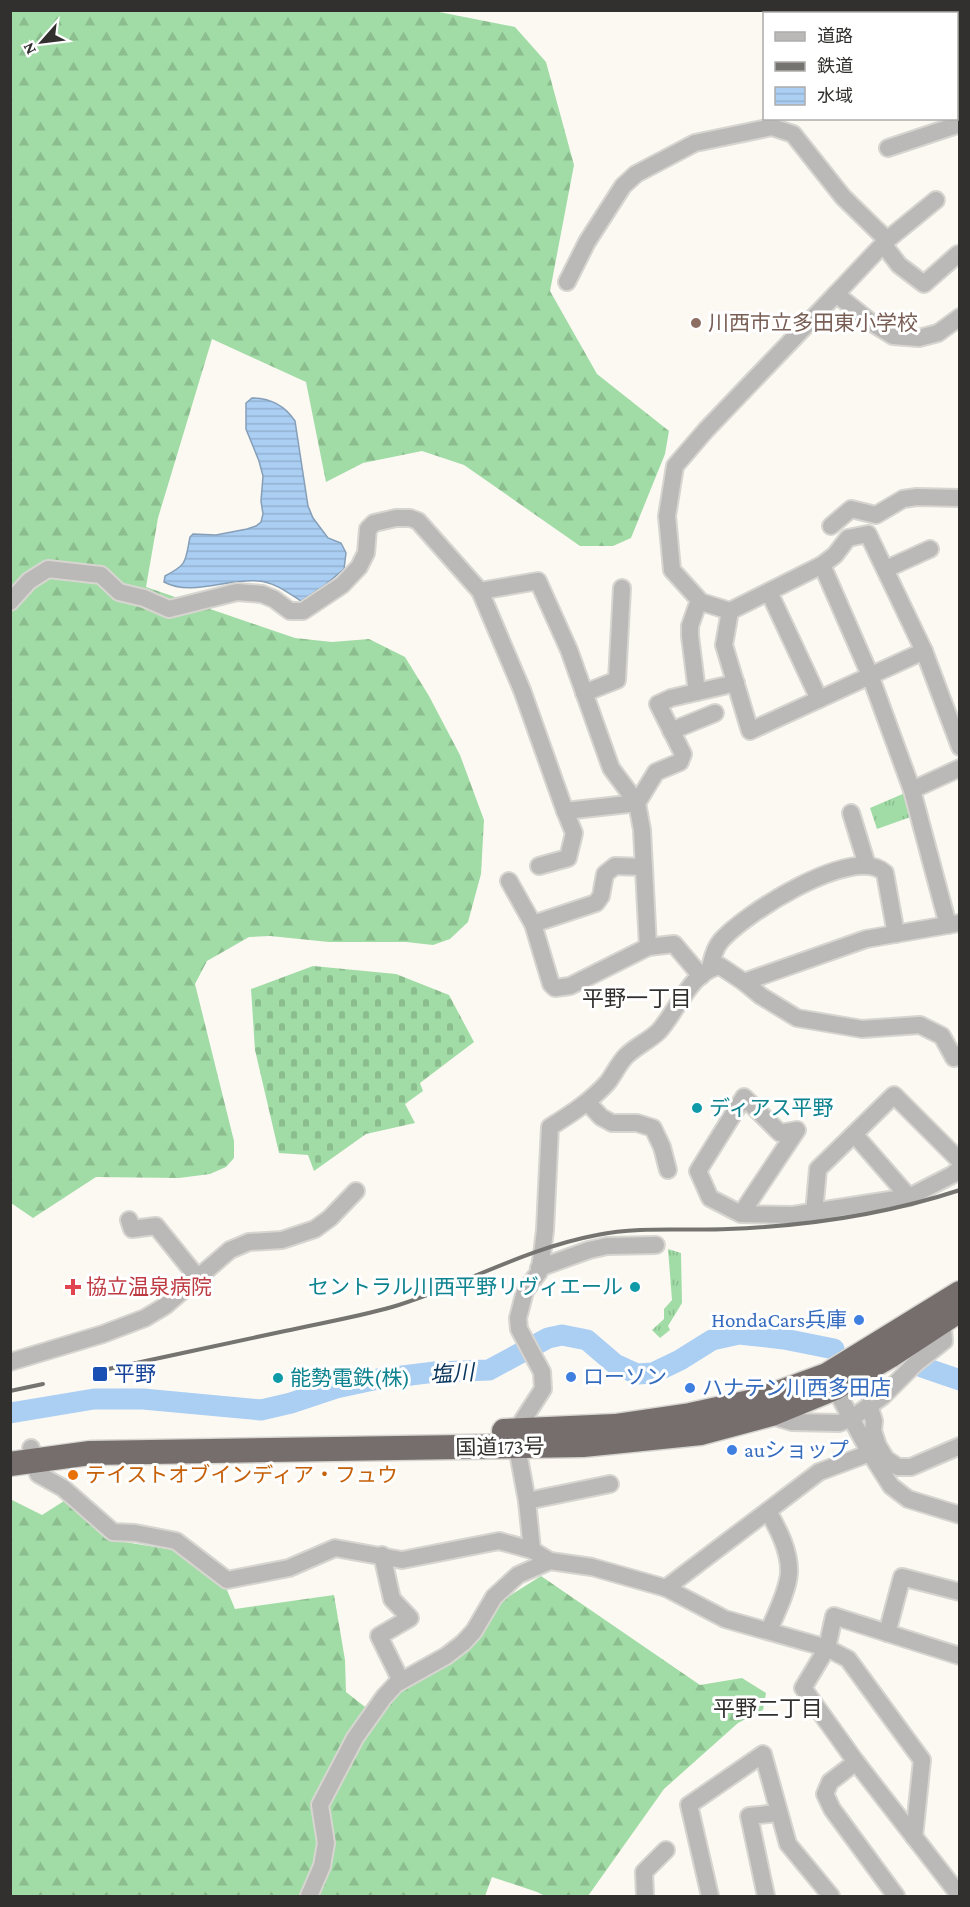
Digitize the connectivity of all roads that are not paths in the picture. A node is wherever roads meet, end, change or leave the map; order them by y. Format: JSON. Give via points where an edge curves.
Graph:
{"nodes":[{"id":1,"x":960,"y":124,"type":"edge"},
{"id":2,"x":888,"y":148,"type":"dead end"},
{"id":3,"x":936,"y":200,"type":"dead end"},
{"id":4,"x":885,"y":242,"type":"junction"},
{"id":5,"x":958,"y":254,"type":"edge"},
{"id":6,"x":567,"y":282,"type":"dead end"},
{"id":7,"x":836,"y":294,"type":"junction"},
{"id":8,"x":960,"y":318,"type":"edge"},
{"id":9,"x":960,"y":498,"type":"edge"},
{"id":10,"x":831,"y":526,"type":"dead end"},
{"id":11,"x":930,"y":549,"type":"dead end"},
{"id":12,"x":822,"y":565,"type":"junction"},
{"id":13,"x":886,"y":569,"type":"junction"},
{"id":14,"x":622,"y":588,"type":"dead end"},
{"id":15,"x":480,"y":591,"type":"junction"},
{"id":16,"x":769,"y":592,"type":"junction"},
{"id":17,"x":10,"y":602,"type":"edge"},
{"id":18,"x":697,"y":606,"type":"dead end"},
{"id":19,"x":730,"y":611,"type":"junction"},
{"id":20,"x":924,"y":651,"type":"junction"},
{"id":21,"x":870,"y":675,"type":"junction"},
{"id":22,"x":736,"y":683,"type":"junction"},
{"id":23,"x":697,"y":692,"type":"junction"},
{"id":24,"x":584,"y":693,"type":"junction"},
{"id":25,"x":819,"y":699,"type":"junction"},
{"id":26,"x":715,"y":714,"type":"dead end"},
{"id":27,"x":671,"y":731,"type":"junction"},
{"id":28,"x":960,"y":747,"type":"edge"},
{"id":29,"x":960,"y":768,"type":"edge"},
{"id":30,"x":912,"y":790,"type":"junction"},
{"id":31,"x":637,"y":803,"type":"junction"},
{"id":32,"x":565,"y":811,"type":"junction"},
{"id":33,"x":851,"y":813,"type":"dead end"},
{"id":34,"x":867,"y":865,"type":"junction"},
{"id":35,"x":539,"y":866,"type":"dead end"},
{"id":36,"x":643,"y":867,"type":"junction"},
{"id":37,"x":509,"y":881,"type":"dead end"},
{"id":38,"x":533,"y":924,"type":"junction"},
{"id":39,"x":954,"y":924,"type":"edge"},
{"id":40,"x":896,"y":934,"type":"junction"},
{"id":41,"x":648,"y":947,"type":"junction"},
{"id":42,"x":705,"y":972,"type":"junction"},
{"id":43,"x":744,"y":982,"type":"junction"},
{"id":44,"x":960,"y":1054,"type":"edge"},
{"id":45,"x":588,"y":1103,"type":"junction"},
{"id":46,"x":854,"y":1134,"type":"junction"},
{"id":47,"x":960,"y":1161,"type":"edge"},
{"id":48,"x":960,"y":1169,"type":"edge"},
{"id":49,"x":668,"y":1170,"type":"dead end"},
{"id":50,"x":356,"y":1191,"type":"dead end"},
{"id":51,"x":909,"y":1197,"type":"junction"},
{"id":52,"x":814,"y":1213,"type":"junction"},
{"id":53,"x":741,"y":1214,"type":"junction"},
{"id":54,"x":129,"y":1220,"type":"dead end"},
{"id":55,"x":656,"y":1245,"type":"dead end"},
{"id":56,"x":539,"y":1268,"type":"junction"},
{"id":57,"x":198,"y":1278,"type":"junction"},
{"id":58,"x":951,"y":1307,"type":"edge"},
{"id":59,"x":10,"y":1362,"type":"edge"},
{"id":60,"x":831,"y":1382,"type":"junction"},
{"id":61,"x":869,"y":1405,"type":"junction"},
{"id":62,"x":765,"y":1407,"type":"junction"},
{"id":63,"x":852,"y":1418,"type":"junction"},
{"id":64,"x":518,"y":1439,"type":"junction"},
{"id":65,"x":960,"y":1446,"type":"edge"},
{"id":66,"x":25,"y":1453,"type":"edge"},
{"id":67,"x":870,"y":1453,"type":"junction"},
{"id":68,"x":10,"y":1464,"type":"edge"},
{"id":69,"x":610,"y":1484,"type":"dead end"},
{"id":70,"x":527,"y":1501,"type":"junction"},
{"id":71,"x":768,"y":1511,"type":"junction"},
{"id":72,"x":960,"y":1515,"type":"edge"},
{"id":73,"x":532,"y":1550,"type":"junction"},
{"id":74,"x":382,"y":1555,"type":"junction"},
{"id":75,"x":550,"y":1561,"type":"junction"},
{"id":76,"x":666,"y":1588,"type":"junction"},
{"id":77,"x":960,"y":1592,"type":"edge"},
{"id":78,"x":769,"y":1630,"type":"junction"},
{"id":79,"x":887,"y":1633,"type":"junction"},
{"id":80,"x":827,"y":1648,"type":"junction"},
{"id":81,"x":960,"y":1656,"type":"edge"},
{"id":82,"x":401,"y":1681,"type":"junction"},
{"id":83,"x":856,"y":1762,"type":"junction"},
{"id":84,"x":778,"y":1813,"type":"junction"},
{"id":85,"x":914,"y":1837,"type":"junction"},
{"id":86,"x":666,"y":1850,"type":"dead end"},
{"id":87,"x":894,"y":1895,"type":"edge"},
{"id":88,"x":309,"y":1896,"type":"edge"},
{"id":89,"x":645,"y":1896,"type":"edge"},
{"id":90,"x":710,"y":1896,"type":"edge"},
{"id":91,"x":766,"y":1896,"type":"edge"},
{"id":92,"x":831,"y":1896,"type":"edge"},
{"id":93,"x":960,"y":1896,"type":"edge"}],
"edges":[{"from":1,"to":2,"type":"street"},
{"from":3,"to":4,"type":"street"},
{"from":4,"to":5,"type":"street","via":[[899,265],[924,284]]},
{"from":4,"to":6,"type":"street","via":[[793,134],[772,127],[695,143],[636,174],[623,186],[587,242]]},
{"from":4,"to":7,"type":"street"},
{"from":7,"to":8,"type":"street","via":[[893,336],[919,338],[938,333]]},
{"from":7,"to":19,"type":"street","via":[[675,466],[667,516],[672,570],[701,602]]},
{"from":9,"to":10,"type":"street","via":[[903,499],[876,515],[851,509]]},
{"from":11,"to":13,"type":"street"},
{"from":12,"to":13,"type":"street","via":[[848,538],[868,534]]},
{"from":12,"to":16,"type":"street"},
{"from":12,"to":21,"type":"street"},
{"from":13,"to":20,"type":"street"},
{"from":14,"to":24,"type":"street","via":[[617,680]]},
{"from":15,"to":17,"type":"street","via":[[418,521],[396,518],[374,522],[368,529],[366,553],[359,567],[342,585],[303,611],[290,611],[262,594],[237,592],[169,609],[118,592],[101,575],[48,569],[28,581]]},
{"from":15,"to":24,"type":"street","via":[[538,581],[570,650]]},
{"from":15,"to":32,"type":"street","via":[[522,690]]},
{"from":16,"to":19,"type":"street"},
{"from":16,"to":25,"type":"street"},
{"from":18,"to":23,"type":"street","via":[[690,636]]},
{"from":19,"to":22,"type":"street","via":[[724,645]]},
{"from":20,"to":21,"type":"street"},
{"from":20,"to":28,"type":"street"},
{"from":21,"to":25,"type":"street"},
{"from":21,"to":30,"type":"street"},
{"from":22,"to":23,"type":"street"},
{"from":22,"to":25,"type":"street","via":[[750,731]]},
{"from":23,"to":27,"type":"street","via":[[658,704]]},
{"from":24,"to":31,"type":"street","via":[[610,768]]},
{"from":26,"to":27,"type":"street"},
{"from":27,"to":31,"type":"street","via":[[682,754],[680,762],[656,772]]},
{"from":29,"to":30,"type":"street"},
{"from":30,"to":39,"type":"street"},
{"from":31,"to":32,"type":"street"},
{"from":31,"to":36,"type":"street"},
{"from":32,"to":35,"type":"street","via":[[574,833],[568,858]]},
{"from":33,"to":34,"type":"street"},
{"from":34,"to":40,"type":"street","via":[[885,873]]},
{"from":34,"to":42,"type":"street","via":[[809,880],[791,889],[728,933]]},
{"from":36,"to":38,"type":"street","via":[[615,866],[605,874],[596,903]]},
{"from":36,"to":41,"type":"street"},
{"from":37,"to":38,"type":"street"},
{"from":38,"to":41,"type":"street","via":[[555,988],[570,986]]},
{"from":39,"to":40,"type":"street"},
{"from":40,"to":43,"type":"street","via":[[866,939]]},
{"from":41,"to":42,"type":"street","via":[[674,944]]},
{"from":42,"to":43,"type":"street","via":[[720,966]]},
{"from":42,"to":45,"type":"street","via":[[660,1030],[627,1056]]},
{"from":43,"to":44,"type":"street","via":[[797,1018],[862,1029],[920,1025],[942,1036],[954,1058]]},
{"from":45,"to":49,"type":"street","via":[[612,1123],[637,1123],[653,1128]]},
{"from":45,"to":56,"type":"street","via":[[550,1127],[545,1230]]},
{"from":46,"to":47,"type":"street","via":[[894,1095]]},
{"from":46,"to":51,"type":"street"},
{"from":46,"to":52,"type":"street","via":[[818,1169]]},
{"from":48,"to":51,"type":"street"},
{"from":50,"to":57,"type":"street","via":[[315,1228],[282,1240],[249,1242],[230,1250]]},
{"from":51,"to":52,"type":"street"},
{"from":52,"to":53,"type":"street"},
{"from":53,"to":53,"type":"street","via":[[710,1198],[698,1171],[744,1097],[780,1133],[797,1130]]},
{"from":54,"to":57,"type":"street","via":[[132,1229],[156,1226]]},
{"from":55,"to":56,"type":"street","via":[[608,1246]]},
{"from":56,"to":64,"type":"street","via":[[525,1291],[518,1318],[519,1329],[542,1372],[543,1389],[525,1416]]},
{"from":57,"to":59,"type":"street","via":[[145,1318]]},
{"from":58,"to":60,"type":"highway","name":"国道173号","via":[[890,1356]]},
{"from":58,"to":61,"type":"street","via":[[944,1341]]},
{"from":60,"to":62,"type":"highway","name":"国道173号"},
{"from":60,"to":63,"type":"street"},
{"from":61,"to":63,"type":"street"},
{"from":61,"to":65,"type":"street","via":[[878,1446],[886,1459],[898,1467],[911,1467]]},
{"from":62,"to":63,"type":"street","via":[[775,1417],[792,1422],[839,1423]]},
{"from":62,"to":64,"type":"highway","name":"国道173号","via":[[701,1433],[583,1445]]},
{"from":63,"to":67,"type":"street"},
{"from":64,"to":66,"type":"highway","name":"国道173号"},
{"from":64,"to":70,"type":"street"},
{"from":66,"to":68,"type":"highway","name":"国道173号"},
{"from":66,"to":74,"type":"street","via":[[38,1474],[63,1488],[113,1532],[176,1541],[227,1580],[289,1568],[335,1548]]},
{"from":67,"to":71,"type":"street","via":[[819,1472]]},
{"from":67,"to":72,"type":"street","via":[[891,1486],[908,1499]]},
{"from":69,"to":70,"type":"street"},
{"from":70,"to":73,"type":"street"},
{"from":71,"to":76,"type":"street"},
{"from":71,"to":78,"type":"street","via":[[782,1537],[789,1573]]},
{"from":73,"to":74,"type":"street","via":[[499,1541],[402,1560]]},
{"from":73,"to":75,"type":"street"},
{"from":74,"to":82,"type":"street","via":[[392,1599],[410,1618],[379,1636]]},
{"from":75,"to":76,"type":"street","via":[[592,1567]]},
{"from":75,"to":82,"type":"street","via":[[518,1575],[494,1597],[463,1643]]},
{"from":76,"to":78,"type":"street","via":[[725,1619]]},
{"from":77,"to":79,"type":"street","via":[[902,1577]]},
{"from":78,"to":80,"type":"street"},
{"from":79,"to":80,"type":"street","via":[[834,1616]]},
{"from":79,"to":81,"type":"street"},
{"from":80,"to":83,"type":"street","via":[[803,1688]]},
{"from":80,"to":85,"type":"street","via":[[848,1659],[922,1760]]},
{"from":82,"to":88,"type":"street","via":[[384,1696],[355,1738],[320,1805],[326,1843],[322,1866]]},
{"from":83,"to":85,"type":"street"},
{"from":83,"to":87,"type":"street","via":[[830,1782],[825,1794]]},
{"from":84,"to":90,"type":"street","via":[[763,1754],[689,1805]]},
{"from":84,"to":91,"type":"street","via":[[749,1816]]},
{"from":84,"to":92,"type":"street","via":[[788,1844]]},
{"from":85,"to":93,"type":"street"},
{"from":86,"to":89,"type":"street","via":[[644,1872]]}]}
